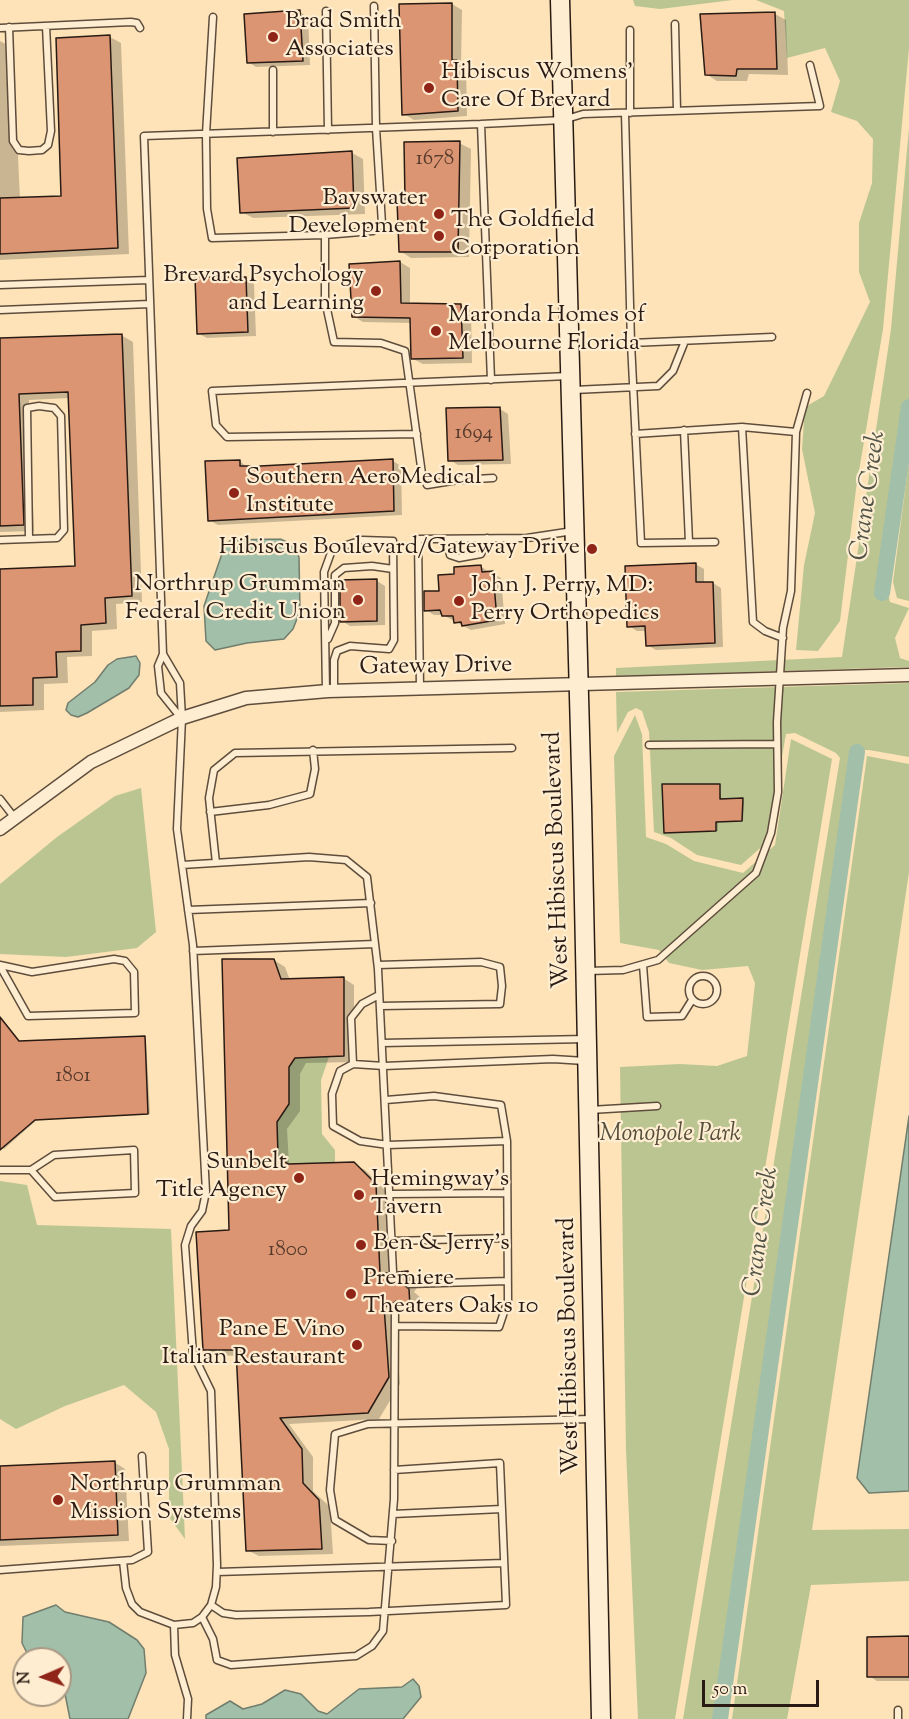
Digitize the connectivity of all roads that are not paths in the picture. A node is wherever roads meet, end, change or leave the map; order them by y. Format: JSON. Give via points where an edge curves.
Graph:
{"nodes":[{"id":1,"x":560,"y":0,"type":"edge"},
{"id":2,"x":374,"y":6,"type":"dead end"},
{"id":3,"x":326,"y":11,"type":"dead end"},
{"id":4,"x":213,"y":17,"type":"dead end"},
{"id":5,"x":675,"y":24,"type":"dead end"},
{"id":6,"x":46,"y":26,"type":"junction"},
{"id":7,"x":9,"y":27,"type":"junction"},
{"id":8,"x":0,"y":28,"type":"edge"},
{"id":9,"x":140,"y":28,"type":"dead end"},
{"id":10,"x":630,"y":30,"type":"dead end"},
{"id":11,"x":810,"y":65,"type":"dead end"},
{"id":12,"x":273,"y":70,"type":"dead end"},
{"id":13,"x":677,"y":111,"type":"junction"},
{"id":14,"x":628,"y":113,"type":"junction"},
{"id":15,"x":563,"y":120,"type":"junction"},
{"id":16,"x":482,"y":124,"type":"junction"},
{"id":17,"x":376,"y":128,"type":"junction"},
{"id":18,"x":328,"y":130,"type":"junction"},
{"id":19,"x":273,"y":132,"type":"junction"},
{"id":20,"x":206,"y":134,"type":"junction"},
{"id":21,"x":325,"y":235,"type":"junction"},
{"id":22,"x":149,"y":280,"type":"junction"},
{"id":23,"x":0,"y":285,"type":"edge"},
{"id":24,"x":150,"y":304,"type":"junction"},
{"id":25,"x":0,"y":310,"type":"edge"},
{"id":26,"x":772,"y":337,"type":"dead end"},
{"id":27,"x":686,"y":341,"type":"junction"},
{"id":28,"x":631,"y":343,"type":"junction"},
{"id":29,"x":491,"y":380,"type":"junction"},
{"id":30,"x":570,"y":383,"type":"junction"},
{"id":31,"x":409,"y":384,"type":"junction"},
{"id":32,"x":633,"y":389,"type":"junction"},
{"id":33,"x":807,"y":393,"type":"dead end"},
{"id":34,"x":742,"y":427,"type":"junction"},
{"id":35,"x":684,"y":430,"type":"junction"},
{"id":36,"x":796,"y":432,"type":"junction"},
{"id":37,"x":417,"y":434,"type":"junction"},
{"id":38,"x":635,"y":434,"type":"junction"},
{"id":39,"x":493,"y":478,"type":"dead end"},
{"id":40,"x":574,"y":531,"type":"junction"},
{"id":41,"x":487,"y":538,"type":"junction"},
{"id":42,"x":29,"y":539,"type":"junction"},
{"id":43,"x":447,"y":539,"type":"junction"},
{"id":44,"x":0,"y":540,"type":"edge"},
{"id":45,"x":689,"y":542,"type":"junction"},
{"id":46,"x":716,"y":542,"type":"dead end"},
{"id":47,"x":393,"y":569,"type":"junction"},
{"id":48,"x":783,"y":638,"type":"junction"},
{"id":49,"x":327,"y":640,"type":"junction"},
{"id":50,"x":163,"y":654,"type":"junction"},
{"id":51,"x":909,"y":675,"type":"edge"},
{"id":52,"x":781,"y":679,"type":"junction"},
{"id":53,"x":578,"y":685,"type":"junction"},
{"id":54,"x":420,"y":689,"type":"junction"},
{"id":55,"x":330,"y":691,"type":"junction"},
{"id":56,"x":182,"y":718,"type":"junction"},
{"id":57,"x":777,"y":744,"type":"junction"},
{"id":58,"x":650,"y":745,"type":"dead end"},
{"id":59,"x":512,"y":748,"type":"dead end"},
{"id":60,"x":313,"y":750,"type":"junction"},
{"id":61,"x":0,"y":799,"type":"edge"},
{"id":62,"x":210,"y":812,"type":"junction"},
{"id":63,"x":14,"y":817,"type":"junction"},
{"id":64,"x":0,"y":829,"type":"edge"},
{"id":65,"x":216,"y":863,"type":"junction"},
{"id":66,"x":183,"y":865,"type":"junction"},
{"id":67,"x":371,"y":903,"type":"junction"},
{"id":68,"x":188,"y":910,"type":"junction"},
{"id":69,"x":375,"y":944,"type":"junction"},
{"id":70,"x":193,"y":951,"type":"junction"},
{"id":71,"x":643,"y":964,"type":"junction"},
{"id":72,"x":0,"y":965,"type":"edge"},
{"id":73,"x":378,"y":965,"type":"junction"},
{"id":74,"x":586,"y":971,"type":"junction"},
{"id":75,"x":379,"y":995,"type":"junction"},
{"id":76,"x":692,"y":1000,"type":"junction"},
{"id":77,"x":380,"y":1006,"type":"junction"},
{"id":78,"x":588,"y":1039,"type":"junction"},
{"id":79,"x":382,"y":1043,"type":"junction"},
{"id":80,"x":588,"y":1061,"type":"junction"},
{"id":81,"x":353,"y":1064,"type":"junction"},
{"id":82,"x":384,"y":1066,"type":"junction"},
{"id":83,"x":386,"y":1100,"type":"junction"},
{"id":84,"x":657,"y":1106,"type":"dead end"},
{"id":85,"x":589,"y":1110,"type":"junction"},
{"id":86,"x":507,"y":1141,"type":"junction"},
{"id":87,"x":388,"y":1145,"type":"junction"},
{"id":88,"x":0,"y":1170,"type":"edge"},
{"id":89,"x":31,"y":1170,"type":"junction"},
{"id":90,"x":507,"y":1192,"type":"junction"},
{"id":91,"x":390,"y":1194,"type":"junction"},
{"id":92,"x":507,"y":1238,"type":"junction"},
{"id":93,"x":392,"y":1240,"type":"junction"},
{"id":94,"x":393,"y":1272,"type":"dead end"},
{"id":95,"x":507,"y":1281,"type":"junction"},
{"id":96,"x":409,"y":1284,"type":"dead end"},
{"id":97,"x":394,"y":1306,"type":"dead end"},
{"id":98,"x":395,"y":1326,"type":"junction"},
{"id":99,"x":596,"y":1419,"type":"junction"},
{"id":100,"x":395,"y":1425,"type":"junction"},
{"id":101,"x":142,"y":1456,"type":"dead end"},
{"id":102,"x":394,"y":1470,"type":"junction"},
{"id":103,"x":502,"y":1509,"type":"junction"},
{"id":104,"x":393,"y":1514,"type":"junction"},
{"id":105,"x":392,"y":1541,"type":"junction"},
{"id":106,"x":123,"y":1561,"type":"junction"},
{"id":107,"x":504,"y":1563,"type":"junction"},
{"id":108,"x":390,"y":1566,"type":"junction"},
{"id":109,"x":0,"y":1570,"type":"edge"},
{"id":110,"x":217,"y":1572,"type":"junction"},
{"id":111,"x":212,"y":1605,"type":"junction"},
{"id":112,"x":385,"y":1612,"type":"junction"},
{"id":113,"x":202,"y":1617,"type":"junction"},
{"id":114,"x":174,"y":1624,"type":"junction"},
{"id":115,"x":898,"y":1710,"type":"dead end"},
{"id":116,"x":187,"y":1719,"type":"edge"},
{"id":117,"x":601,"y":1719,"type":"edge"},
{"id":118,"x":898,"y":1719,"type":"edge"}],
"edges":[{"from":1,"to":15,"type":"street","name":"West Hibiscus Boulevard"},
{"from":2,"to":17,"type":"lane"},
{"from":3,"to":18,"type":"lane"},
{"from":4,"to":20,"type":"lane"},
{"from":5,"to":13,"type":"lane"},
{"from":6,"to":7,"type":"lane"},
{"from":6,"to":7,"type":"lane","via":[[51,131],[48,145],[29,151],[19,150],[13,141]]},
{"from":6,"to":9,"type":"lane","via":[[131,22]]},
{"from":7,"to":8,"type":"lane"},
{"from":10,"to":14,"type":"lane"},
{"from":11,"to":13,"type":"lane","via":[[820,106]]},
{"from":12,"to":19,"type":"lane"},
{"from":13,"to":14,"type":"lane"},
{"from":14,"to":15,"type":"lane","via":[[583,114]]},
{"from":14,"to":28,"type":"lane"},
{"from":15,"to":16,"type":"lane"},
{"from":15,"to":30,"type":"street","name":"West Hibiscus Boulevard"},
{"from":16,"to":17,"type":"lane"},
{"from":16,"to":29,"type":"lane"},
{"from":17,"to":18,"type":"lane"},
{"from":17,"to":21,"type":"lane","via":[[382,224],[373,231]]},
{"from":18,"to":19,"type":"lane"},
{"from":19,"to":20,"type":"lane"},
{"from":20,"to":21,"type":"lane","via":[[207,209],[212,238]]},
{"from":20,"to":22,"type":"lane","via":[[144,136]]},
{"from":21,"to":31,"type":"lane","via":[[325,300],[334,342],[381,343],[405,351]]},
{"from":22,"to":23,"type":"lane"},
{"from":22,"to":24,"type":"lane"},
{"from":24,"to":25,"type":"lane"},
{"from":24,"to":50,"type":"lane"},
{"from":26,"to":27,"type":"lane"},
{"from":27,"to":28,"type":"lane"},
{"from":27,"to":32,"type":"lane","via":[[673,371],[658,386]]},
{"from":28,"to":32,"type":"lane"},
{"from":29,"to":30,"type":"lane"},
{"from":29,"to":31,"type":"lane"},
{"from":30,"to":32,"type":"lane"},
{"from":30,"to":40,"type":"street","name":"West Hibiscus Boulevard"},
{"from":31,"to":37,"type":"lane"},
{"from":31,"to":37,"type":"lane","via":[[212,391],[216,425],[227,437]]},
{"from":32,"to":38,"type":"lane"},
{"from":33,"to":36,"type":"lane"},
{"from":34,"to":35,"type":"lane"},
{"from":34,"to":36,"type":"lane"},
{"from":34,"to":48,"type":"lane","via":[[753,622]]},
{"from":35,"to":38,"type":"lane"},
{"from":35,"to":45,"type":"lane"},
{"from":36,"to":48,"type":"lane","via":[[791,591]]},
{"from":37,"to":39,"type":"lane","via":[[427,485]]},
{"from":38,"to":45,"type":"lane","via":[[641,543]]},
{"from":40,"to":41,"type":"lane","via":[[527,538]]},
{"from":40,"to":53,"type":"street","name":"West Hibiscus Boulevard"},
{"from":41,"to":43,"type":"lane"},
{"from":41,"to":43,"type":"lane","via":[[481,554],[459,558],[450,555]]},
{"from":42,"to":42,"type":"lane","via":[[57,538],[64,530],[61,416],[54,408],[39,406],[27,408]]},
{"from":42,"to":44,"type":"lane"},
{"from":43,"to":54,"type":"lane","via":[[418,539]]},
{"from":45,"to":46,"type":"lane"},
{"from":47,"to":49,"type":"lane","via":[[344,568],[335,575],[334,623]]},
{"from":47,"to":49,"type":"lane","via":[[393,541],[362,540],[333,550],[324,572]]},
{"from":47,"to":55,"type":"lane","via":[[393,639],[389,649],[350,646],[337,651]]},
{"from":48,"to":52,"type":"lane"},
{"from":49,"to":55,"type":"lane"},
{"from":50,"to":56,"type":"lane","via":[[180,683]]},
{"from":50,"to":56,"type":"lane","via":[[159,666],[161,693]]},
{"from":51,"to":52,"type":"street","name":"Gateway Drive"},
{"from":52,"to":53,"type":"street","name":"Gateway Drive"},
{"from":52,"to":57,"type":"lane"},
{"from":53,"to":54,"type":"street","name":"Gateway Drive"},
{"from":53,"to":74,"type":"street","name":"West Hibiscus Boulevard"},
{"from":54,"to":55,"type":"street","name":"Gateway Drive"},
{"from":55,"to":56,"type":"street","name":"Gateway Drive","via":[[246,698]]},
{"from":56,"to":63,"type":"street","name":"Gateway Drive","via":[[91,762]]},
{"from":56,"to":66,"type":"lane","via":[[177,829]]},
{"from":57,"to":58,"type":"lane"},
{"from":57,"to":71,"type":"lane","via":[[778,792],[771,833],[756,873],[658,960]]},
{"from":59,"to":60,"type":"lane"},
{"from":60,"to":62,"type":"lane","via":[[315,769],[310,794],[269,806]]},
{"from":60,"to":62,"type":"lane","via":[[235,753],[214,770]]},
{"from":61,"to":63,"type":"lane"},
{"from":62,"to":65,"type":"lane"},
{"from":63,"to":64,"type":"street","name":"Gateway Drive"},
{"from":65,"to":66,"type":"lane"},
{"from":65,"to":67,"type":"lane","via":[[309,857],[346,860],[367,877]]},
{"from":66,"to":68,"type":"lane"},
{"from":67,"to":68,"type":"lane"},
{"from":67,"to":69,"type":"lane"},
{"from":68,"to":70,"type":"lane"},
{"from":69,"to":70,"type":"lane"},
{"from":69,"to":73,"type":"lane"},
{"from":70,"to":110,"type":"lane","via":[[206,1192],[202,1211],[191,1226],[185,1245],[193,1354],[211,1391]]},
{"from":71,"to":74,"type":"lane","via":[[623,970]]},
{"from":71,"to":76,"type":"lane","via":[[646,1017],[682,1016]]},
{"from":72,"to":72,"type":"lane","via":[[28,1016],[135,1013],[134,972],[125,961],[114,959],[32,972]]},
{"from":73,"to":75,"type":"lane"},
{"from":73,"to":77,"type":"lane","via":[[480,962],[500,968],[502,986],[500,1004]]},
{"from":74,"to":78,"type":"street","name":"West Hibiscus Boulevard"},
{"from":75,"to":77,"type":"lane"},
{"from":75,"to":81,"type":"lane","via":[[362,1004],[351,1018]]},
{"from":76,"to":76,"type":"lane","via":[[705,1005],[713,1000],[717,987],[711,979],[703,976],[691,982],[688,992]]},
{"from":77,"to":79,"type":"lane"},
{"from":78,"to":79,"type":"lane"},
{"from":78,"to":80,"type":"street","name":"West Hibiscus Boulevard"},
{"from":79,"to":82,"type":"lane"},
{"from":80,"to":82,"type":"lane"},
{"from":80,"to":85,"type":"street","name":"West Hibiscus Boulevard"},
{"from":81,"to":82,"type":"lane"},
{"from":81,"to":87,"type":"lane","via":[[340,1071],[332,1094],[333,1126],[360,1141]]},
{"from":82,"to":83,"type":"lane"},
{"from":83,"to":86,"type":"lane","via":[[434,1096],[501,1105]]},
{"from":83,"to":87,"type":"lane"},
{"from":84,"to":85,"type":"lane"},
{"from":85,"to":99,"type":"street","name":"West Hibiscus Boulevard"},
{"from":86,"to":87,"type":"lane"},
{"from":86,"to":90,"type":"lane"},
{"from":87,"to":91,"type":"lane"},
{"from":88,"to":89,"type":"lane"},
{"from":89,"to":89,"type":"lane","via":[[54,1197],[135,1193],[134,1150],[54,1155]]},
{"from":90,"to":91,"type":"lane"},
{"from":90,"to":92,"type":"lane"},
{"from":91,"to":93,"type":"lane"},
{"from":92,"to":93,"type":"lane"},
{"from":92,"to":95,"type":"lane"},
{"from":93,"to":94,"type":"lane"},
{"from":95,"to":96,"type":"lane"},
{"from":95,"to":98,"type":"lane","via":[[508,1300],[500,1327]]},
{"from":97,"to":98,"type":"lane"},
{"from":98,"to":100,"type":"lane"},
{"from":99,"to":100,"type":"lane"},
{"from":99,"to":117,"type":"street","name":"West Hibiscus Boulevard"},
{"from":100,"to":102,"type":"lane"},
{"from":100,"to":105,"type":"lane","via":[[368,1424],[335,1434],[330,1490],[335,1520],[369,1540]]},
{"from":101,"to":106,"type":"lane","via":[[148,1552]]},
{"from":102,"to":103,"type":"lane","via":[[500,1463]]},
{"from":102,"to":104,"type":"lane"},
{"from":103,"to":104,"type":"lane"},
{"from":103,"to":107,"type":"lane"},
{"from":104,"to":105,"type":"lane"},
{"from":105,"to":108,"type":"lane"},
{"from":106,"to":109,"type":"lane"},
{"from":106,"to":114,"type":"lane","via":[[132,1604],[151,1617]]},
{"from":107,"to":108,"type":"lane"},
{"from":107,"to":112,"type":"lane","via":[[506,1605]]},
{"from":108,"to":110,"type":"lane"},
{"from":108,"to":112,"type":"lane"},
{"from":110,"to":111,"type":"lane"},
{"from":111,"to":112,"type":"lane","via":[[223,1613],[236,1615]]},
{"from":111,"to":113,"type":"lane"},
{"from":112,"to":113,"type":"lane","via":[[383,1630],[372,1646],[356,1656],[231,1665],[218,1660]]},
{"from":113,"to":114,"type":"lane","via":[[193,1623]]},
{"from":114,"to":116,"type":"lane","via":[[175,1655],[188,1699]]},
{"from":115,"to":118,"type":"lane"}]}
